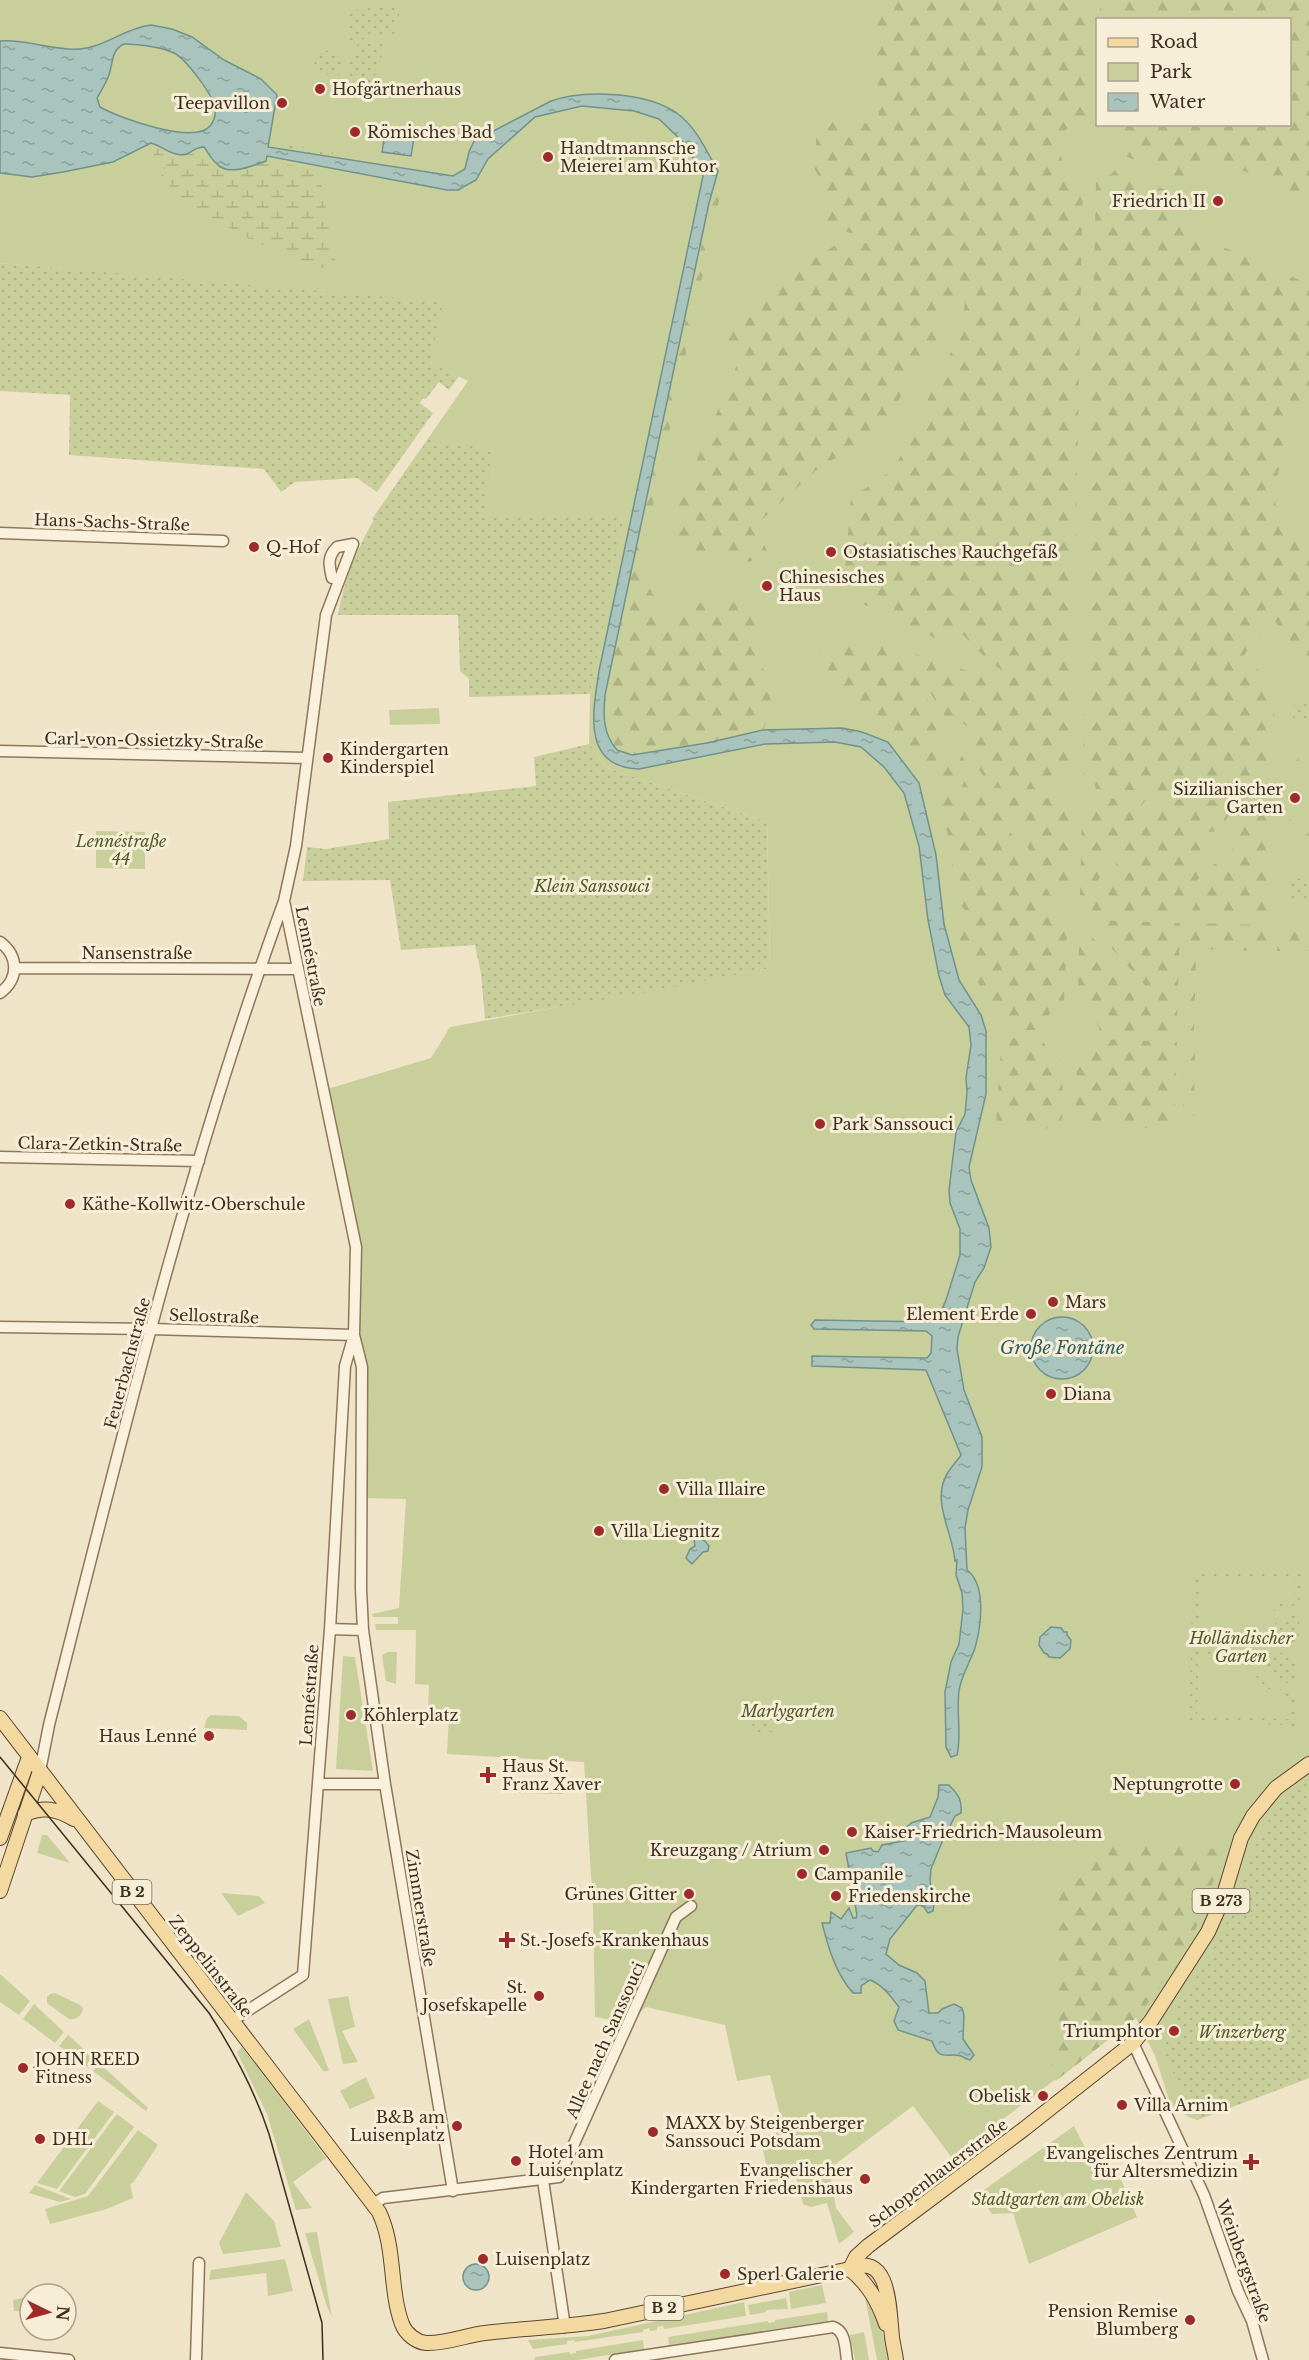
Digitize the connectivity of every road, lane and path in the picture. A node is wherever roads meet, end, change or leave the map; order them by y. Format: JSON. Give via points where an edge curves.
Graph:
{"nodes":[{"id":1,"x":0,"y":533,"type":"edge"},
{"id":2,"x":223,"y":541,"type":"dead end"},
{"id":3,"x":331,"y":579,"type":"dead end"},
{"id":4,"x":0,"y":751,"type":"edge"},
{"id":5,"x":307,"y":758,"type":"junction"},
{"id":6,"x":284,"y":901,"type":"junction"},
{"id":7,"x":0,"y":942,"type":"edge"},
{"id":8,"x":15,"y":968,"type":"junction"},
{"id":9,"x":260,"y":968,"type":"junction"},
{"id":10,"x":297,"y":969,"type":"junction"},
{"id":11,"x":0,"y":993,"type":"edge"},
{"id":12,"x":0,"y":1157,"type":"edge"},
{"id":13,"x":199,"y":1161,"type":"junction"},
{"id":14,"x":0,"y":1327,"type":"edge"},
{"id":15,"x":151,"y":1329,"type":"junction"},
{"id":16,"x":354,"y":1335,"type":"junction"},
{"id":17,"x":330,"y":1629,"type":"junction"},
{"id":18,"x":363,"y":1630,"type":"junction"},
{"id":19,"x":0,"y":1718,"type":"edge"},
{"id":20,"x":29,"y":1757,"type":"junction"},
{"id":21,"x":1309,"y":1764,"type":"edge"},
{"id":22,"x":40,"y":1771,"type":"junction"},
{"id":23,"x":318,"y":1784,"type":"junction"},
{"id":24,"x":385,"y":1784,"type":"junction"},
{"id":25,"x":26,"y":1815,"type":"junction"},
{"id":26,"x":77,"y":1820,"type":"junction"},
{"id":27,"x":0,"y":1838,"type":"edge"},
{"id":28,"x":0,"y":1891,"type":"edge"},
{"id":29,"x":691,"y":1906,"type":"dead end"},
{"id":30,"x":233,"y":2020,"type":"junction"},
{"id":31,"x":1132,"y":2043,"type":"junction"},
{"id":32,"x":543,"y":2180,"type":"junction"},
{"id":33,"x":453,"y":2191,"type":"junction"},
{"id":34,"x":374,"y":2204,"type":"junction"},
{"id":35,"x":199,"y":2263,"type":"dead end"},
{"id":36,"x":850,"y":2269,"type":"junction"},
{"id":37,"x":565,"y":2327,"type":"junction"},
{"id":38,"x":0,"y":2353,"type":"edge"},
{"id":39,"x":655,"y":2357,"type":"edge"},
{"id":40,"x":69,"y":2360,"type":"edge"},
{"id":41,"x":196,"y":2360,"type":"edge"},
{"id":42,"x":615,"y":2360,"type":"edge"},
{"id":43,"x":847,"y":2360,"type":"edge"},
{"id":44,"x":896,"y":2360,"type":"edge"},
{"id":45,"x":1263,"y":2360,"type":"edge"}],
"edges":[{"from":1,"to":2,"type":"street","name":"Hans-Sachs-Straße"},
{"from":3,"to":5,"type":"street","name":"Lennéstraße"},
{"from":4,"to":5,"type":"street","name":"Carl-von-Ossietzky-Straße"},
{"from":5,"to":6,"type":"street","name":"Lennéstraße","via":[[296,846]]},
{"from":6,"to":9,"type":"street","name":"Feuerbachstraße"},
{"from":6,"to":10,"type":"street","name":"Lennéstraße"},
{"from":7,"to":8,"type":"street","via":[[9,949]]},
{"from":8,"to":9,"type":"street","name":"Nansenstraße"},
{"from":8,"to":11,"type":"street","via":[[9,986]]},
{"from":9,"to":10,"type":"street"},
{"from":9,"to":13,"type":"street","name":"Feuerbachstraße"},
{"from":10,"to":16,"type":"street","name":"Lennéstraße","via":[[356,1247]]},
{"from":12,"to":13,"type":"street","name":"Clara-Zetkin-Straße"},
{"from":13,"to":15,"type":"street","name":"Feuerbachstraße"},
{"from":14,"to":15,"type":"street","name":"Sellostraße"},
{"from":15,"to":16,"type":"street","name":"Sellostraße"},
{"from":15,"to":22,"type":"street","name":"Feuerbachstraße"},
{"from":16,"to":17,"type":"street","name":"Lennéstraße","via":[[345,1366]]},
{"from":16,"to":18,"type":"street","name":"Lennéstraße","via":[[362,1367]]},
{"from":17,"to":18,"type":"street"},
{"from":17,"to":23,"type":"street","name":"Lennéstraße"},
{"from":18,"to":24,"type":"street","name":"Zimmerstraße"},
{"from":19,"to":20,"type":"main road","name":"Zeppelinstraße"},
{"from":20,"to":22,"type":"main road","name":"Zeppelinstraße"},
{"from":20,"to":27,"type":"main road"},
{"from":21,"to":31,"type":"main road","name":"Schopenhauerstraße","number":"B 273","via":[[1276,1788],[1253,1816],[1239,1843],[1208,1932],[1151,2021]]},
{"from":22,"to":25,"type":"main road"},
{"from":22,"to":26,"type":"main road","name":"Zeppelinstraße","number":"B 2"},
{"from":23,"to":24,"type":"street"},
{"from":23,"to":30,"type":"street","name":"Lennéstraße","via":[[303,1974]]},
{"from":24,"to":33,"type":"street","name":"Zimmerstraße"},
{"from":25,"to":26,"type":"main road","via":[[49,1809]]},
{"from":25,"to":28,"type":"main road"},
{"from":26,"to":30,"type":"main road","name":"Zeppelinstraße","number":"B 2"},
{"from":29,"to":32,"type":"street","name":"Allee nach Sanssouci","via":[[676,1917],[559,2177]]},
{"from":30,"to":34,"type":"main road","name":"Zeppelinstraße","number":"B 2"},
{"from":31,"to":36,"type":"main road","name":"Schopenhauerstraße","number":"B 273","via":[[868,2246]]},
{"from":31,"to":45,"type":"street","name":"Weinbergstraße","via":[[1204,2194]]},
{"from":32,"to":33,"type":"street"},
{"from":32,"to":37,"type":"street"},
{"from":33,"to":34,"type":"street","via":[[383,2198]]},
{"from":34,"to":37,"type":"main road","number":"B 2","via":[[386,2230],[403,2327],[416,2340],[427,2343],[483,2333]]},
{"from":35,"to":41,"type":"street"},
{"from":36,"to":37,"type":"main road","number":"B 2"},
{"from":36,"to":44,"type":"main road","number":"B 2","via":[[860,2264],[877,2271],[888,2295]]},
{"from":38,"to":40,"type":"street"},
{"from":39,"to":42,"type":"street"},
{"from":39,"to":43,"type":"street","via":[[833,2327],[843,2333]]}]}
